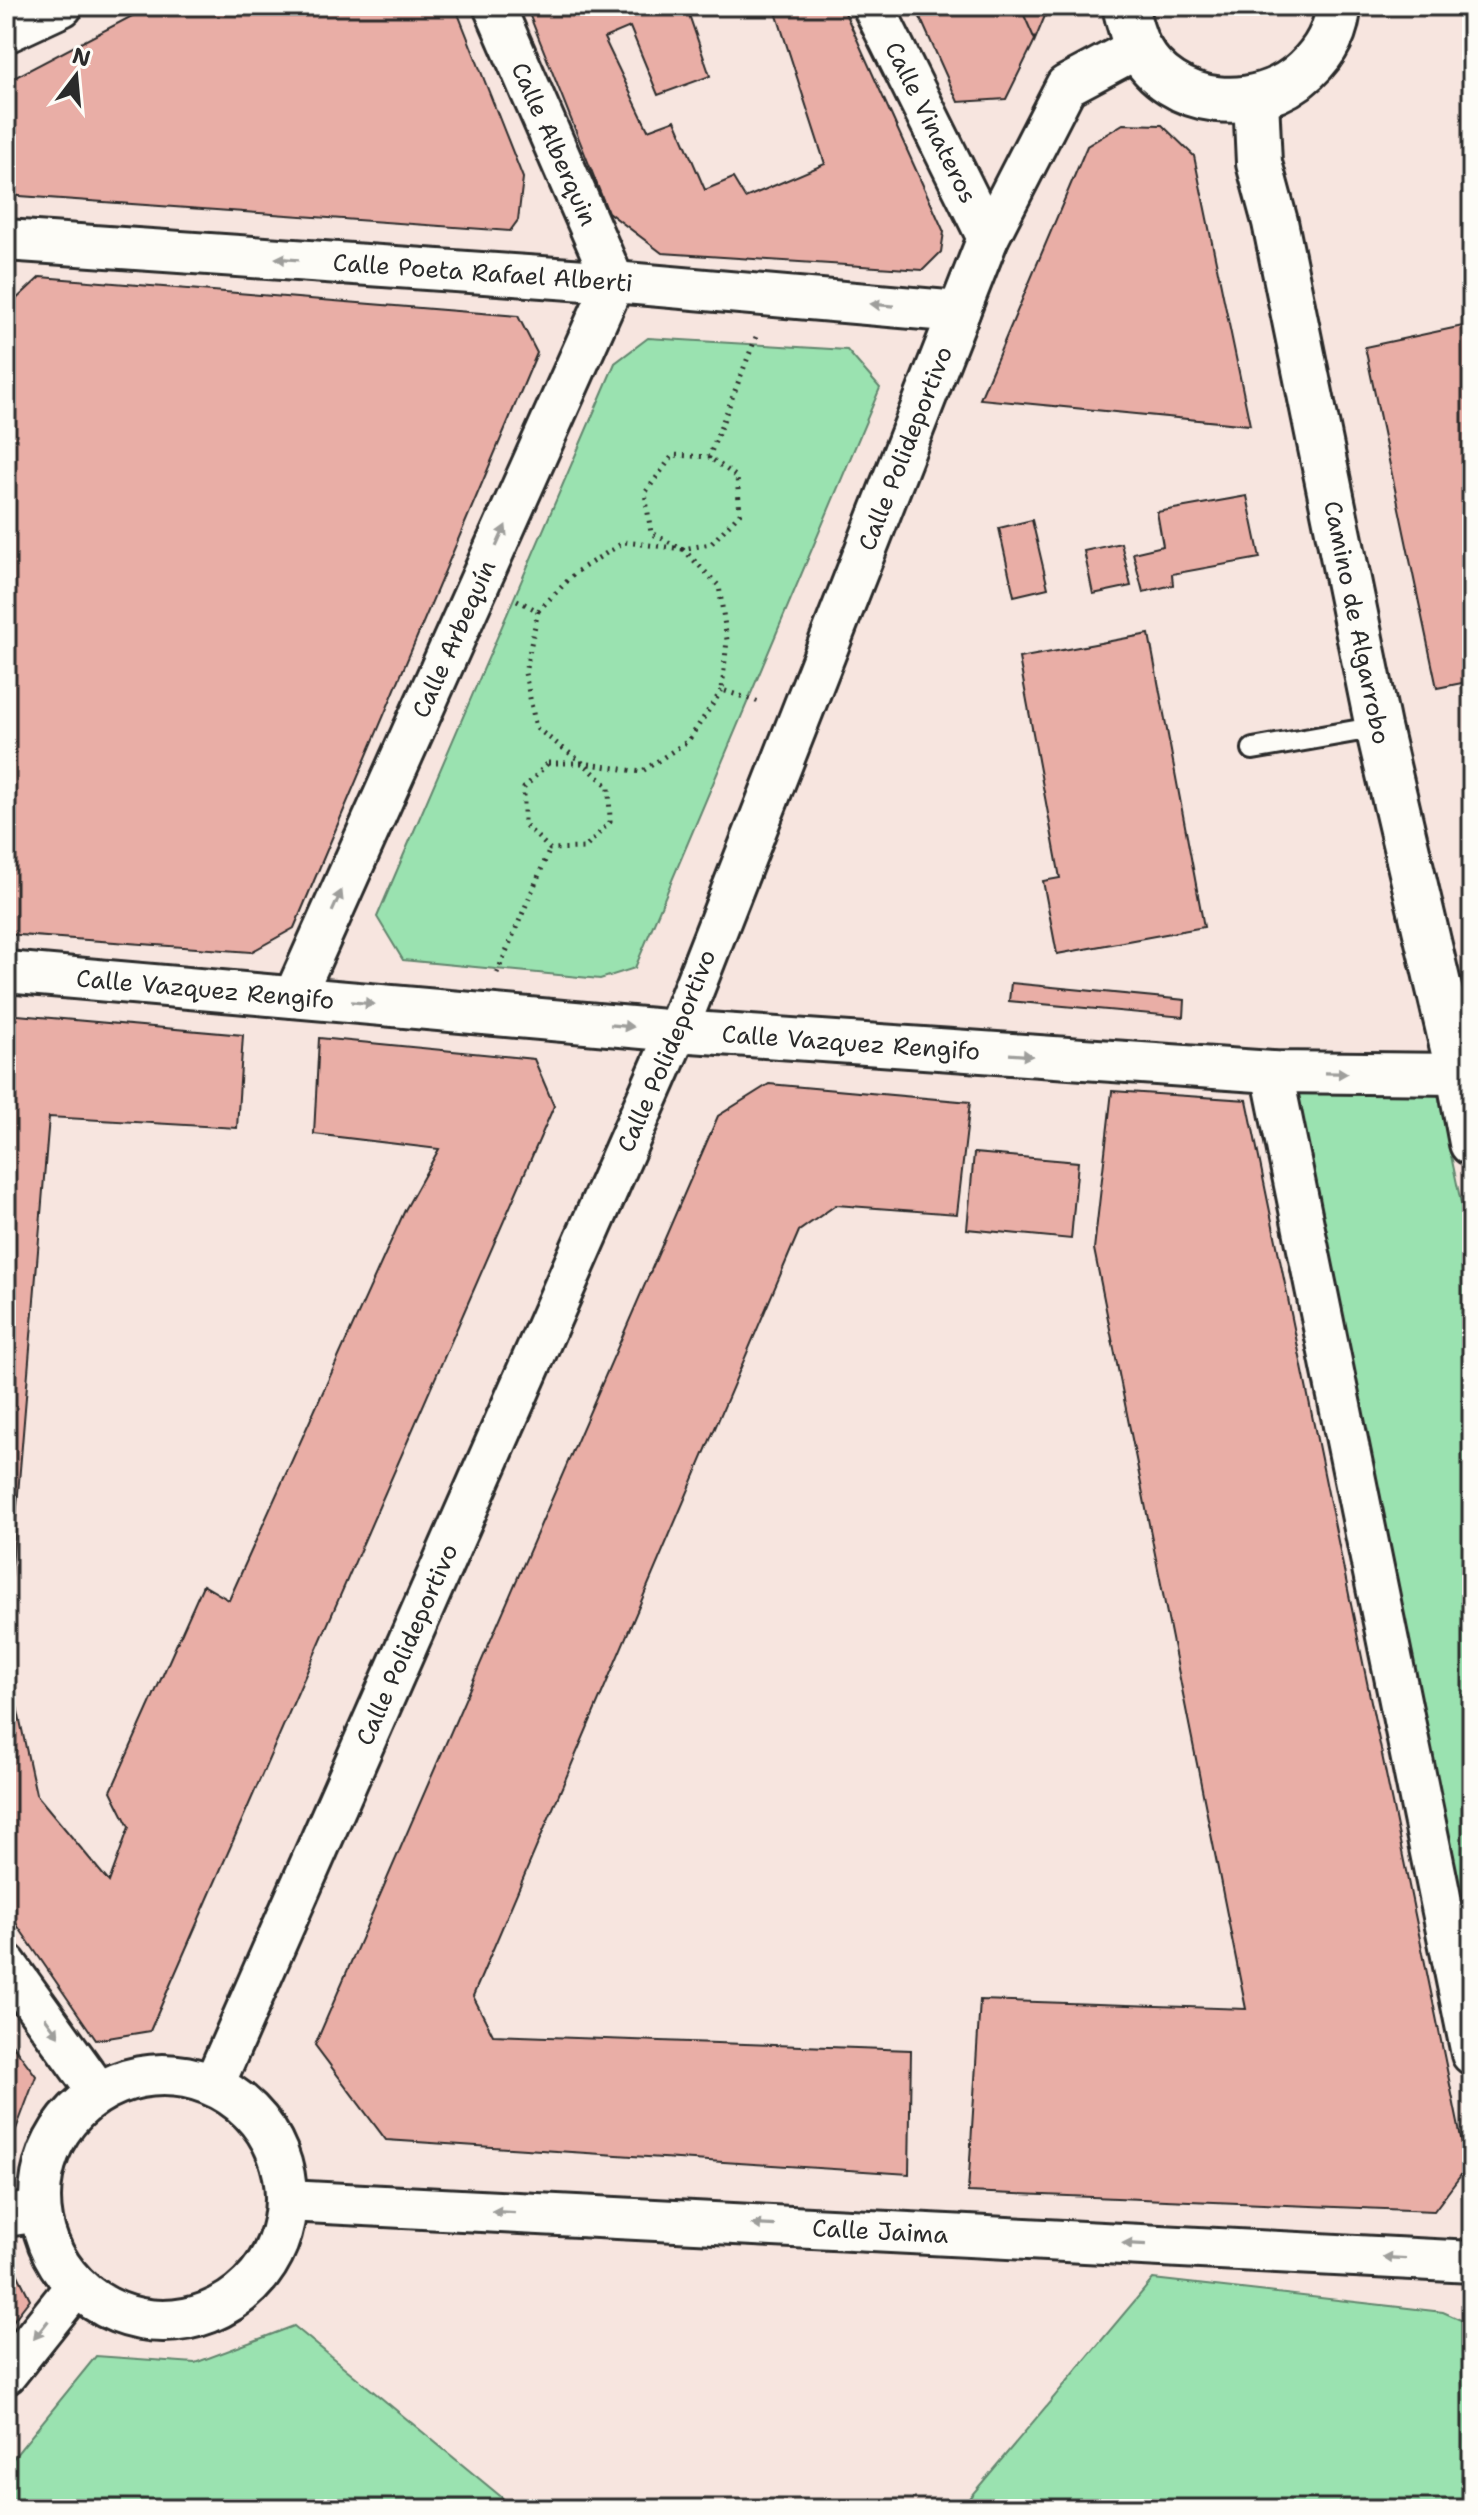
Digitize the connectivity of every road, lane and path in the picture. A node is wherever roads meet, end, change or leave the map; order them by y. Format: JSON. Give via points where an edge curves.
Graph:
{"nodes":[{"id":1,"x":62,"y":6,"type":"edge"},
{"id":2,"x":494,"y":6,"type":"edge"},
{"id":3,"x":873,"y":6,"type":"edge"},
{"id":4,"x":1125,"y":6,"type":"edge"},
{"id":5,"x":1338,"y":6,"type":"edge"},
{"id":6,"x":6,"y":32,"type":"edge"},
{"id":7,"x":1139,"y":47,"type":"junction"},
{"id":8,"x":1256,"y":99,"type":"junction"},
{"id":9,"x":988,"y":238,"type":"junction"},
{"id":10,"x":6,"y":240,"type":"edge"},
{"id":11,"x":614,"y":282,"type":"junction"},
{"id":12,"x":772,"y":296,"type":"junction"},
{"id":13,"x":959,"y":312,"type":"junction"},
{"id":14,"x":709,"y":457,"type":"junction"},
{"id":15,"x":683,"y":549,"type":"junction"},
{"id":16,"x":480,"y":583,"type":"junction"},
{"id":17,"x":538,"y":611,"type":"junction"},
{"id":18,"x":722,"y":690,"type":"junction"},
{"id":19,"x":801,"y":716,"type":"junction"},
{"id":20,"x":1378,"y":727,"type":"junction"},
{"id":21,"x":1253,"y":749,"type":"dead end"},
{"id":22,"x":583,"y":763,"type":"junction"},
{"id":23,"x":550,"y":849,"type":"junction"},
{"id":24,"x":6,"y":972,"type":"edge"},
{"id":25,"x":294,"y":997,"type":"junction"},
{"id":26,"x":479,"y":1014,"type":"junction"},
{"id":27,"x":677,"y":1031,"type":"junction"},
{"id":28,"x":1272,"y":1072,"type":"junction"},
{"id":29,"x":1459,"y":1074,"type":"junction"},
{"id":30,"x":1472,"y":1143,"type":"edge"},
{"id":31,"x":6,"y":1964,"type":"edge"},
{"id":32,"x":1472,"y":2054,"type":"edge"},
{"id":33,"x":214,"y":2084,"type":"junction"},
{"id":34,"x":98,"y":2092,"type":"junction"},
{"id":35,"x":287,"y":2201,"type":"junction"},
{"id":36,"x":23,"y":2213,"type":"edge"},
{"id":37,"x":1472,"y":2262,"type":"edge"},
{"id":38,"x":76,"y":2286,"type":"junction"},
{"id":39,"x":6,"y":2374,"type":"edge"}],
"edges":[{"from":1,"to":6,"type":"street"},
{"from":2,"to":11,"type":"street","name":"Calle Alberquin"},
{"from":3,"to":9,"type":"street","name":"Calle Vinateros"},
{"from":4,"to":7,"type":"street"},
{"from":5,"to":8,"type":"street","via":[[1320,56],[1292,83]]},
{"from":7,"to":8,"type":"street","via":[[1160,74],[1189,92],[1222,100]]},
{"from":7,"to":9,"type":"street","name":"Calle Polideportivo","via":[[1066,86]]},
{"from":8,"to":20,"type":"street","name":"Camino de Algarrobo","via":[[1259,163]]},
{"from":9,"to":13,"type":"street","name":"Calle Polideportivo"},
{"from":11,"to":10,"type":"street","name":"Calle Poeta Rafael Alberti","one_way":true},
{"from":11,"to":12,"type":"street","name":"Calle Poeta Rafael Alberti"},
{"from":16,"to":11,"type":"street","name":"Calle Arbequín","one_way":true},
{"from":13,"to":12,"type":"street","name":"Calle Poeta Rafael Alberti","one_way":true},
{"from":12,"to":14,"type":"path"},
{"from":13,"to":19,"type":"street","name":"Calle Polideportivo"},
{"from":14,"to":15,"type":"path","via":[[737,477],[740,513],[711,544]]},
{"from":14,"to":15,"type":"path","via":[[673,455],[645,493],[651,533]]},
{"from":15,"to":17,"type":"path","via":[[624,542],[576,572]]},
{"from":15,"to":18,"type":"path","via":[[719,586],[727,640]]},
{"from":16,"to":17,"type":"path"},
{"from":25,"to":16,"type":"street","name":"Calle Arbequín","one_way":true},
{"from":17,"to":22,"type":"path","via":[[525,673],[536,728]]},
{"from":18,"to":19,"type":"path"},
{"from":18,"to":22,"type":"path","via":[[688,741],[641,772]]},
{"from":19,"to":27,"type":"street","name":"Calle Polideportivo"},
{"from":20,"to":21,"type":"lane"},
{"from":20,"to":29,"type":"street","name":"Camino de Algarrobo"},
{"from":22,"to":23,"type":"path","via":[[609,787],[610,822],[585,848]]},
{"from":22,"to":23,"type":"path","via":[[548,763],[524,788],[524,824]]},
{"from":23,"to":26,"type":"path"},
{"from":24,"to":25,"type":"street","name":"Calle Vazquez Rengifo"},
{"from":25,"to":26,"type":"street","name":"Calle Vazquez Rengifo","one_way":true},
{"from":26,"to":27,"type":"street","name":"Calle Vazquez Rengifo","one_way":true},
{"from":27,"to":28,"type":"street","name":"Calle Vazquez Rengifo","one_way":true},
{"from":27,"to":33,"type":"street","name":"Calle Polideportivo"},
{"from":28,"to":29,"type":"street","name":"Calle Vazquez Rengifo","one_way":true},
{"from":28,"to":32,"type":"street"},
{"from":29,"to":30,"type":"street","name":"Camino de Algarrobo"},
{"from":31,"to":34,"type":"street","one_way":true},
{"from":33,"to":34,"type":"street","via":[[175,2075],[135,2077]]},
{"from":33,"to":35,"type":"street","via":[[253,2113],[279,2153]]},
{"from":34,"to":36,"type":"street","via":[[64,2123]]},
{"from":37,"to":35,"type":"street","name":"Calle Jaima","one_way":true},
{"from":35,"to":38,"type":"street","via":[[277,2247],[257,2277],[210,2312],[163,2322],[116,2312]]},
{"from":36,"to":38,"type":"street"},
{"from":38,"to":39,"type":"street","one_way":true}]}
